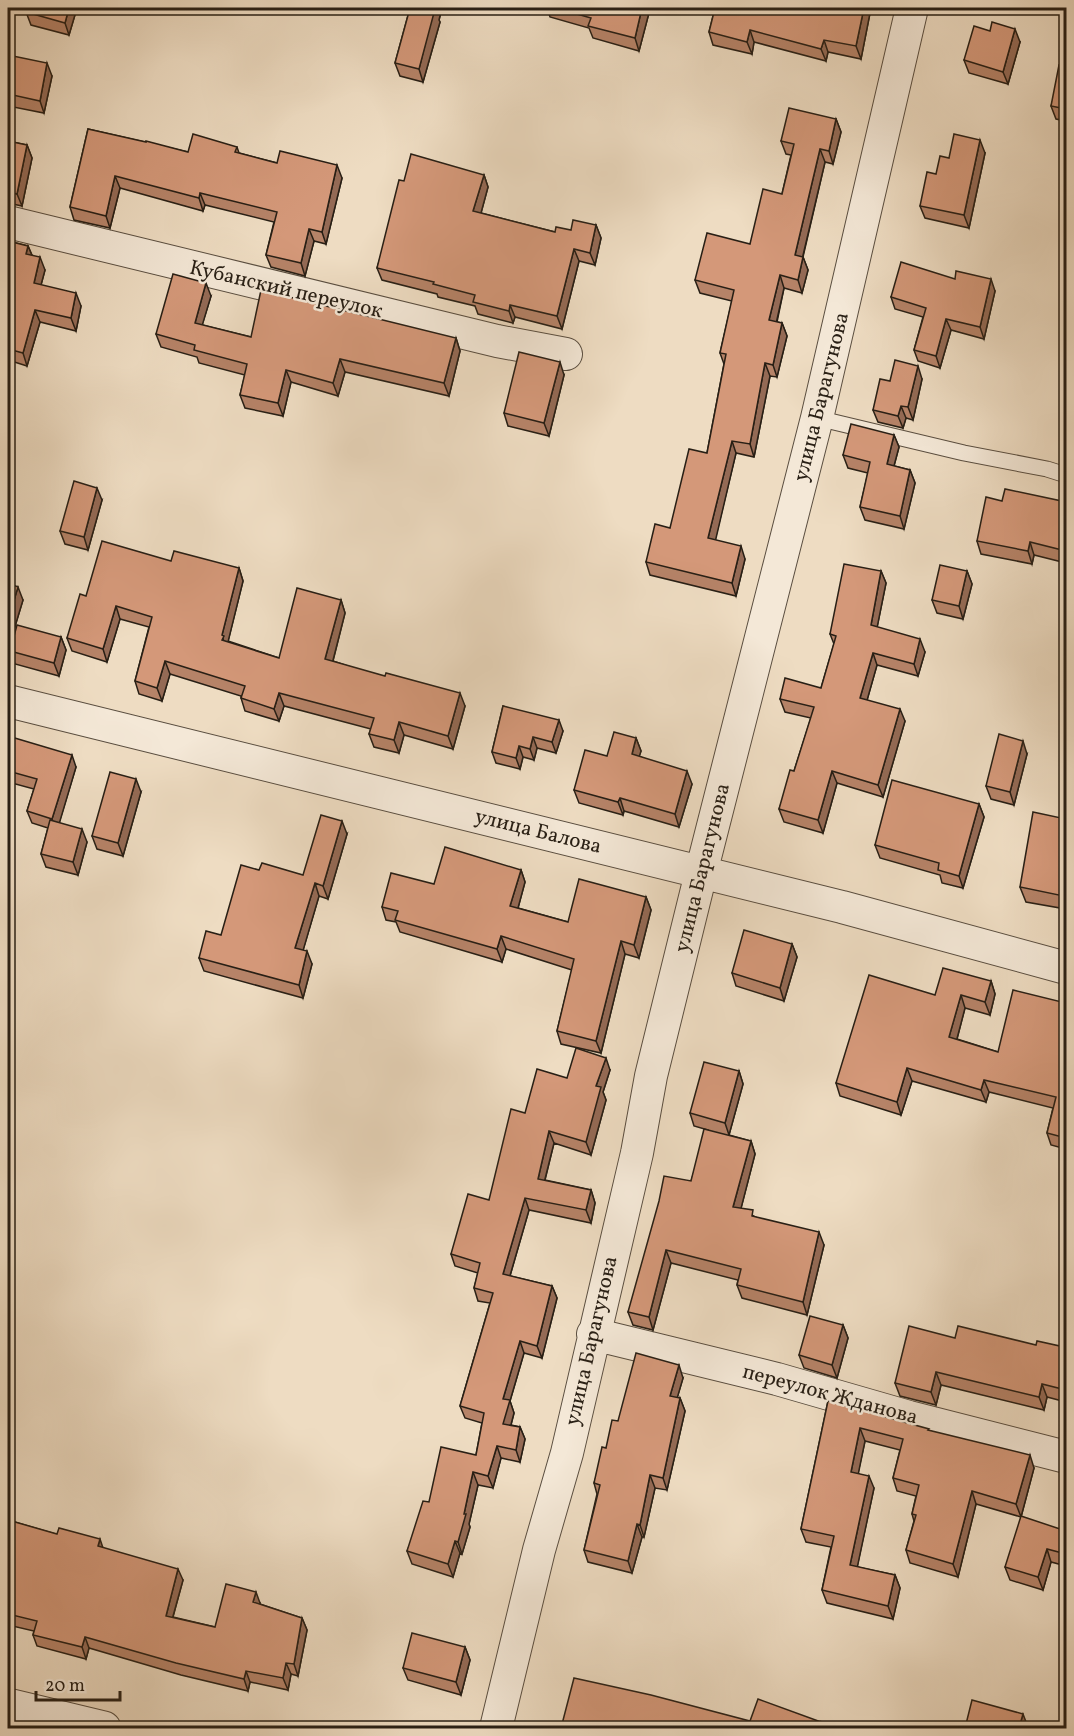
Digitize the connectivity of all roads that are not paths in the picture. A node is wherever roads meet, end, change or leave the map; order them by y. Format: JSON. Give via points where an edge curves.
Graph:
{"nodes":[{"id":1,"x":912,"y":8,"type":"edge"},
{"id":2,"x":8,"y":222,"type":"edge"},
{"id":3,"x":566,"y":354,"type":"dead end"},
{"id":4,"x":817,"y":418,"type":"junction"},
{"id":5,"x":1066,"y":475,"type":"edge"},
{"id":6,"x":8,"y":701,"type":"edge"},
{"id":7,"x":701,"y":873,"type":"junction"},
{"id":8,"x":1066,"y":968,"type":"edge"},
{"id":9,"x":593,"y":1334,"type":"junction"},
{"id":10,"x":1066,"y":1457,"type":"edge"},
{"id":11,"x":8,"y":1705,"type":"edge"},
{"id":12,"x":104,"y":1728,"type":"edge"},
{"id":13,"x":496,"y":1728,"type":"edge"}],
"edges":[{"from":1,"to":4,"type":"street","name":"улица Барагунова"},
{"from":2,"to":3,"type":"street","name":"Кубанский переулок"},
{"from":4,"to":5,"type":"lane"},
{"from":4,"to":7,"type":"street","name":"улица Барагунова"},
{"from":6,"to":7,"type":"street","name":"улица Балова"},
{"from":7,"to":8,"type":"street","name":"улица Балова"},
{"from":7,"to":9,"type":"street","name":"улица Барагунова"},
{"from":9,"to":10,"type":"street","name":"переулок Жданова"},
{"from":9,"to":13,"type":"street","name":"улица Барагунова","via":[[567,1453]]},
{"from":11,"to":12,"type":"street"}]}
